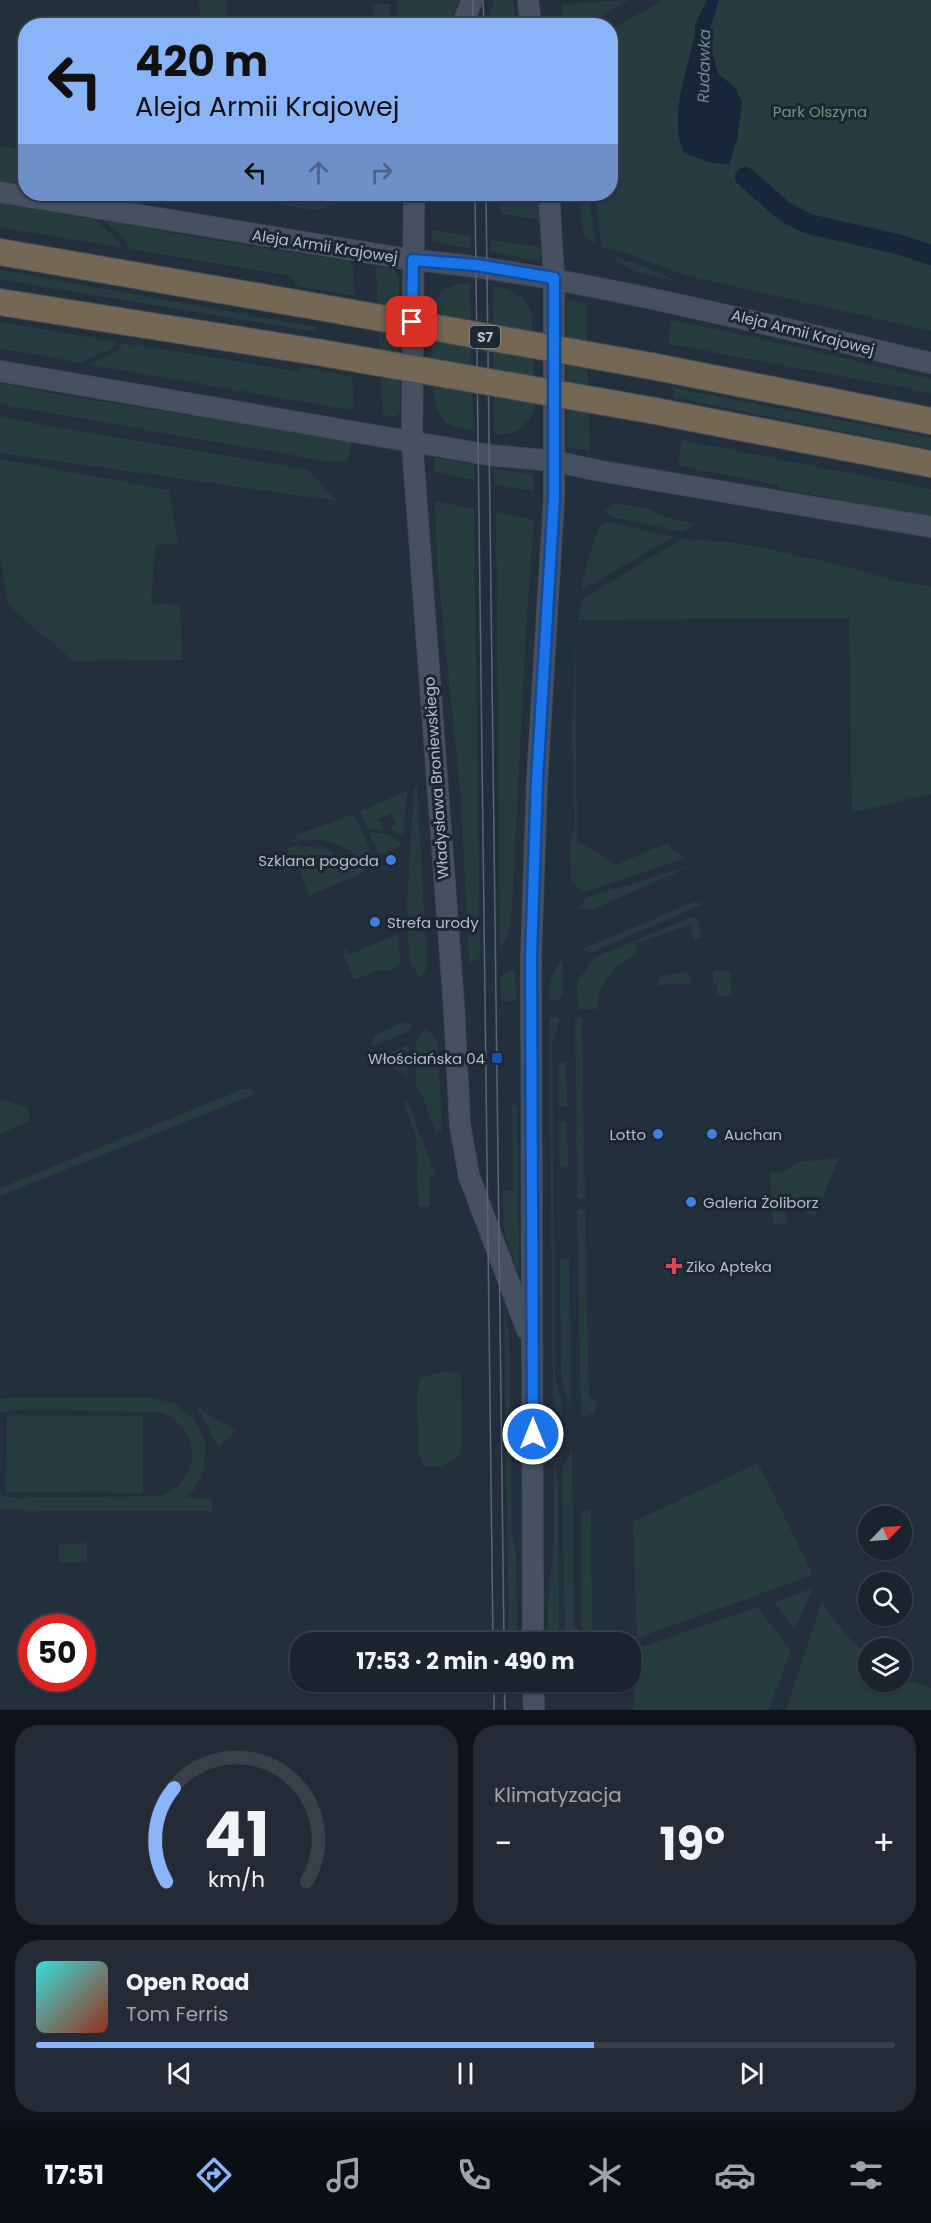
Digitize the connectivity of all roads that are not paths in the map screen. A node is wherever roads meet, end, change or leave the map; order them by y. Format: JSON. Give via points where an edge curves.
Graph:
{"nodes":[{"id":1,"x":471,"y":0,"type":"edge"},
{"id":2,"x":528,"y":0,"type":"edge"},
{"id":3,"x":465,"y":18,"type":"edge"},
{"id":4,"x":530,"y":18,"type":"edge"},
{"id":5,"x":0,"y":192,"type":"edge"},
{"id":6,"x":18,"y":195,"type":"edge"},
{"id":7,"x":55,"y":201,"type":"edge"},
{"id":8,"x":414,"y":201,"type":"edge"},
{"id":9,"x":549,"y":201,"type":"edge"},
{"id":10,"x":0,"y":252,"type":"edge"},
{"id":11,"x":413,"y":260,"type":"junction"},
{"id":12,"x":554,"y":278,"type":"junction"},
{"id":13,"x":0,"y":302,"type":"edge"},
{"id":14,"x":931,"y":363,"type":"edge"},
{"id":15,"x":0,"y":371,"type":"edge"},
{"id":16,"x":931,"y":422,"type":"edge"},
{"id":17,"x":412,"y":441,"type":"junction"},
{"id":18,"x":554,"y":461,"type":"junction"},
{"id":19,"x":931,"y":464,"type":"edge"},
{"id":20,"x":931,"y":527,"type":"edge"},
{"id":21,"x":533,"y":1350,"type":"junction"},
{"id":22,"x":533,"y":1632,"type":"edge"},
{"id":23,"x":534,"y":1692,"type":"edge"},
{"id":24,"x":534,"y":1710,"type":"edge"}],
"edges":[{"from":1,"to":3,"type":"main road"},
{"from":2,"to":4,"type":"main road"},
{"from":5,"to":6,"type":"main road","name":"Aleja Armii Krajowej"},
{"from":7,"to":11,"type":"main road","name":"Aleja Armii Krajowej"},
{"from":8,"to":11,"type":"main road","name":"Władysława Broniewskiego"},
{"from":9,"to":12,"type":"main road","name":"Władysława Broniewskiego"},
{"from":10,"to":16,"type":"highway","number":"S7","bridge":true,"via":[[651,366]]},
{"from":11,"to":12,"type":"main road","name":"Aleja Armii Krajowej","via":[[476,265]]},
{"from":11,"to":17,"type":"main road","name":"Władysława Broniewskiego"},
{"from":12,"to":14,"type":"main road","name":"Aleja Armii Krajowej","via":[[704,308]]},
{"from":12,"to":18,"type":"main road","name":"Władysława Broniewskiego"},
{"from":13,"to":19,"type":"highway","bridge":true,"via":[[317,352]]},
{"from":15,"to":17,"type":"main road"},
{"from":17,"to":18,"type":"main road","via":[[489,455]]},
{"from":17,"to":21,"type":"main road","name":"Władysława Broniewskiego","via":[[460,1125],[469,1176]]},
{"from":18,"to":20,"type":"main road"},
{"from":18,"to":21,"type":"main road","name":"Władysława Broniewskiego","via":[[531,958]]},
{"from":21,"to":22,"type":"main road","name":"Władysława Broniewskiego"},
{"from":23,"to":24,"type":"main road"}]}
